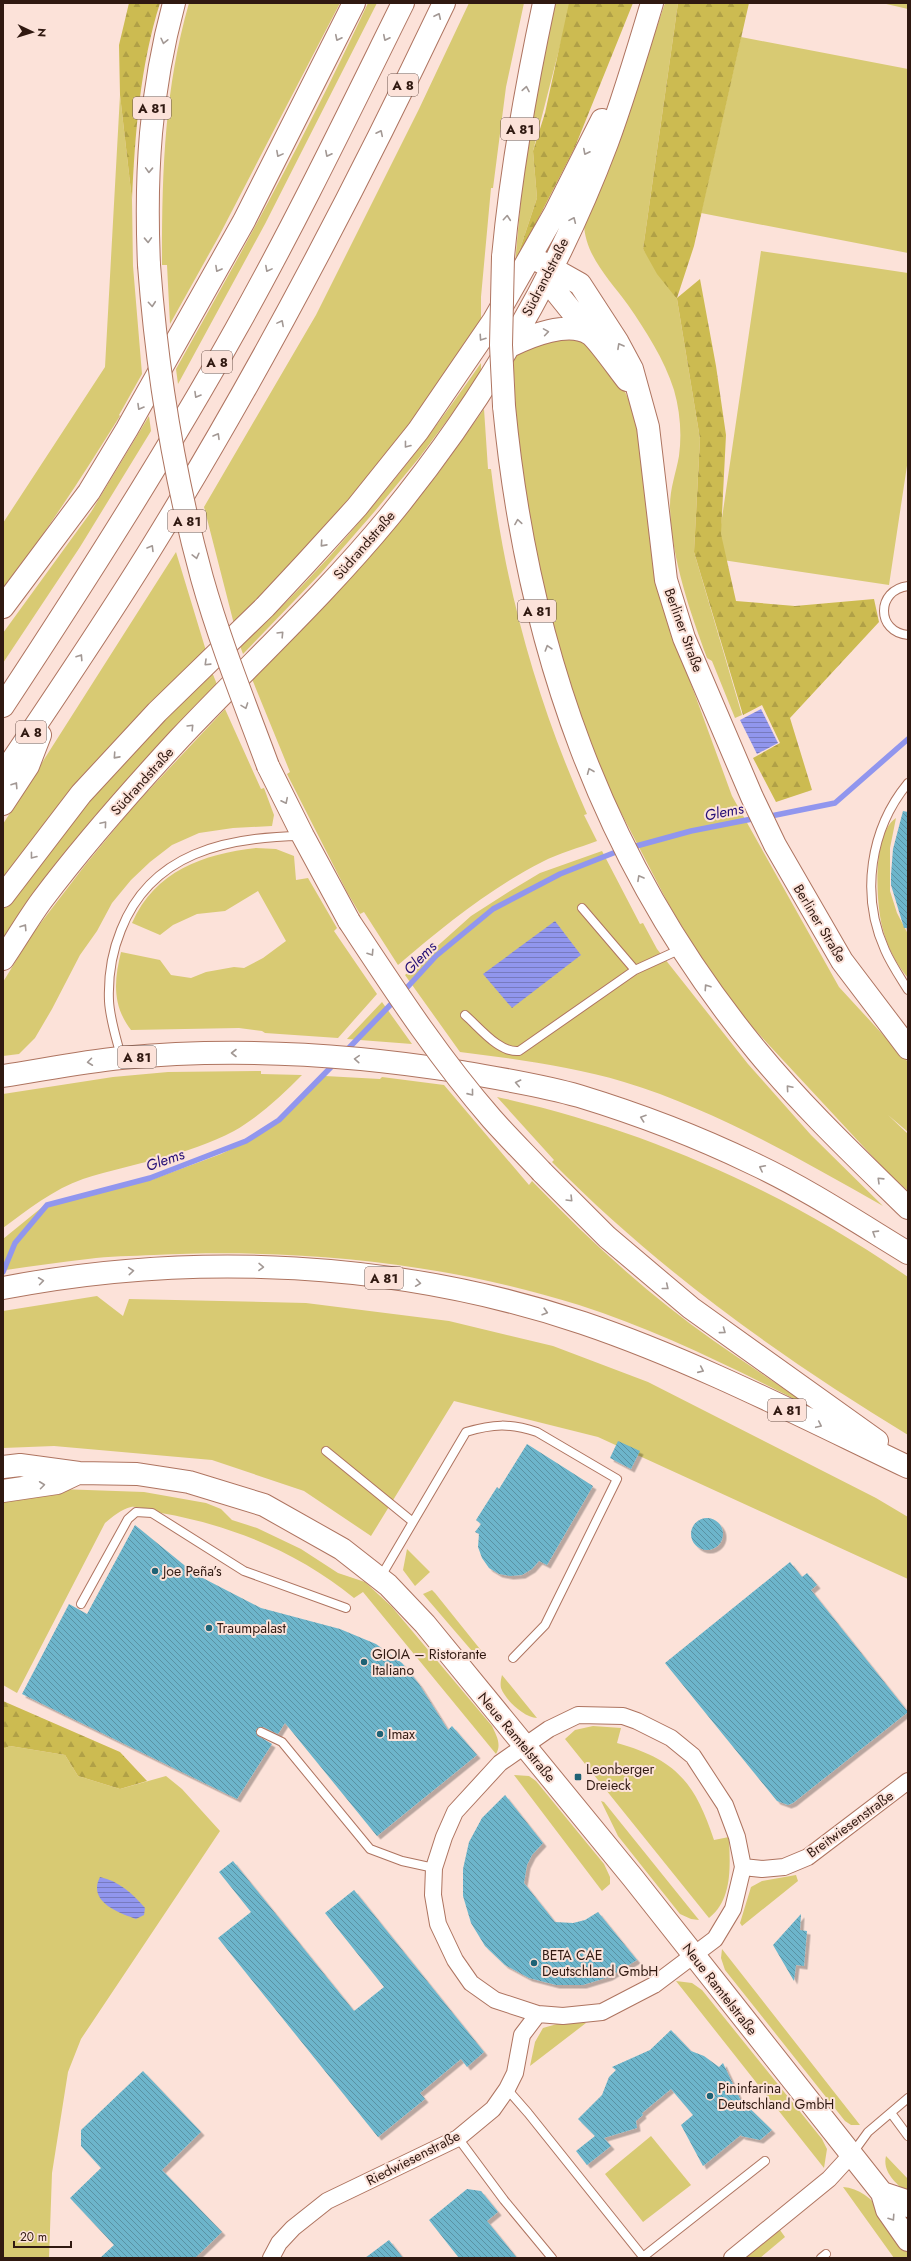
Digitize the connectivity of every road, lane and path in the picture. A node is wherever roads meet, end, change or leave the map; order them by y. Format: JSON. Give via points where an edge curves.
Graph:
{"nodes":[{"id":1,"x":174,"y":3,"type":"edge"},
{"id":2,"x":354,"y":3,"type":"edge"},
{"id":3,"x":403,"y":3,"type":"edge"},
{"id":4,"x":444,"y":3,"type":"edge"},
{"id":5,"x":544,"y":3,"type":"edge"},
{"id":6,"x":652,"y":3,"type":"edge"},
{"id":7,"x":631,"y":68,"type":"junction"},
{"id":8,"x":530,"y":256,"type":"junction"},
{"id":9,"x":552,"y":268,"type":"junction"},
{"id":10,"x":590,"y":334,"type":"junction"},
{"id":11,"x":510,"y":346,"type":"junction"},
{"id":12,"x":639,"y":394,"type":"junction"},
{"id":13,"x":908,"y":586,"type":"edge"},
{"id":14,"x":3,"y":606,"type":"edge"},
{"id":15,"x":908,"y":635,"type":"edge"},
{"id":16,"x":59,"y":690,"type":"junction"},
{"id":17,"x":3,"y":706,"type":"edge"},
{"id":18,"x":3,"y":774,"type":"edge"},
{"id":19,"x":908,"y":783,"type":"edge"},
{"id":20,"x":3,"y":804,"type":"edge"},
{"id":21,"x":302,"y":836,"type":"junction"},
{"id":22,"x":3,"y":896,"type":"edge"},
{"id":23,"x":582,"y":908,"type":"dead end"},
{"id":24,"x":682,"y":948,"type":"junction"},
{"id":25,"x":3,"y":959,"type":"edge"},
{"id":26,"x":635,"y":970,"type":"junction"},
{"id":27,"x":908,"y":990,"type":"edge"},
{"id":28,"x":465,"y":1015,"type":"dead end"},
{"id":29,"x":908,"y":1048,"type":"edge"},
{"id":30,"x":121,"y":1058,"type":"junction"},
{"id":31,"x":3,"y":1076,"type":"edge"},
{"id":32,"x":908,"y":1208,"type":"edge"},
{"id":33,"x":908,"y":1254,"type":"edge"},
{"id":34,"x":3,"y":1288,"type":"edge"},
{"id":35,"x":326,"y":1451,"type":"dead end"},
{"id":36,"x":908,"y":1465,"type":"edge"},
{"id":37,"x":3,"y":1467,"type":"edge"},
{"id":38,"x":79,"y":1473,"type":"junction"},
{"id":39,"x":3,"y":1490,"type":"edge"},
{"id":40,"x":413,"y":1522,"type":"junction"},
{"id":41,"x":380,"y":1579,"type":"junction"},
{"id":42,"x":81,"y":1604,"type":"dead end"},
{"id":43,"x":346,"y":1608,"type":"dead end"},
{"id":44,"x":513,"y":1658,"type":"dead end"},
{"id":45,"x":261,"y":1732,"type":"dead end"},
{"id":46,"x":524,"y":1745,"type":"junction"},
{"id":47,"x":908,"y":1781,"type":"edge"},
{"id":48,"x":743,"y":1867,"type":"junction"},
{"id":49,"x":434,"y":1868,"type":"junction"},
{"id":50,"x":694,"y":1955,"type":"junction"},
{"id":51,"x":538,"y":2014,"type":"junction"},
{"id":52,"x":507,"y":2089,"type":"junction"},
{"id":53,"x":908,"y":2098,"type":"edge"},
{"id":54,"x":891,"y":2113,"type":"junction"},
{"id":55,"x":908,"y":2136,"type":"edge"},
{"id":56,"x":458,"y":2138,"type":"junction"},
{"id":57,"x":851,"y":2155,"type":"junction"},
{"id":58,"x":765,"y":2161,"type":"dead end"},
{"id":59,"x":882,"y":2193,"type":"junction"},
{"id":60,"x":908,"y":2206,"type":"edge"},
{"id":61,"x":908,"y":2240,"type":"edge"},
{"id":62,"x":643,"y":2257,"type":"edge"},
{"id":63,"x":271,"y":2258,"type":"edge"},
{"id":64,"x":552,"y":2258,"type":"edge"},
{"id":65,"x":732,"y":2258,"type":"edge"}],
"edges":[{"from":1,"to":21,"type":"main road","number":"A 81","one_way":true,"bridge":true,"via":[[158,71],[152,114],[147,215],[149,265],[161,380],[186,515],[202,579],[268,766]]},
{"from":2,"to":14,"type":"main road","one_way":true,"via":[[244,221],[127,429],[89,492]]},
{"from":3,"to":17,"type":"main road","number":"A 8","one_way":true,"via":[[329,153],[236,328],[105,550]]},
{"from":16,"to":4,"type":"main road","number":"A 8","one_way":true,"via":[[150,549],[269,346],[363,168]]},
{"from":24,"to":5,"type":"main road","number":"A 81","one_way":true,"bridge":true,"via":[[628,856],[567,714],[537,613],[510,468],[501,345],[504,257],[518,139]]},
{"from":6,"to":7,"type":"main road","name":"Südrandstraße"},
{"from":7,"to":8,"type":"main road","name":"Südrandstraße","one_way":true},
{"from":9,"to":7,"type":"main road","name":"Südrandstraße","one_way":true,"via":[[606,145]]},
{"from":8,"to":9,"type":"main road","name":"Berliner Straße"},
{"from":8,"to":22,"type":"main road","name":"Südrandstraße","one_way":true,"via":[[494,320],[386,473],[265,607],[156,712],[81,794]]},
{"from":9,"to":10,"type":"main road","via":[[557,293]]},
{"from":9,"to":11,"type":"main road","name":"Südrandstraße"},
{"from":12,"to":9,"type":"main road","name":"Berliner Straße","one_way":true,"via":[[632,369],[617,341],[580,284]]},
{"from":11,"to":10,"type":"main road","one_way":true,"via":[[543,331],[576,329]]},
{"from":10,"to":12,"type":"main road"},
{"from":25,"to":11,"type":"main road","name":"Südrandstraße","one_way":true,"via":[[41,902],[106,821],[389,517],[446,442]]},
{"from":12,"to":29,"type":"main road","name":"Berliner Straße","via":[[648,426],[667,583],[684,638],[775,846],[842,961]]},
{"from":13,"to":15,"type":"lane","via":[[893,591],[887,597],[884,613],[891,628]]},
{"from":16,"to":18,"type":"main road","number":"A 8"},
{"from":20,"to":16,"type":"main road","one_way":true,"via":[[28,766]]},
{"from":19,"to":27,"type":"lane","via":[[887,812],[880,831],[872,872],[872,898],[875,921],[885,951]]},
{"from":21,"to":30,"type":"lane","via":[[244,840],[204,849],[162,872],[140,894],[127,915],[112,960],[109,1002]]},
{"from":21,"to":36,"type":"main road","number":"A 81","one_way":true,"bridge":true,"via":[[349,921],[411,1013],[492,1119],[542,1172],[608,1237],[692,1308]]},
{"from":23,"to":26,"type":"lane"},
{"from":24,"to":26,"type":"lane"},
{"from":32,"to":24,"type":"main road","one_way":true,"via":[[805,1107],[756,1051]]},
{"from":26,"to":28,"type":"lane","via":[[519,1051],[510,1052],[503,1048]]},
{"from":30,"to":31,"type":"main road","number":"A 81","one_way":true},
{"from":33,"to":30,"type":"main road","number":"A 81","one_way":true,"via":[[806,1190],[753,1163],[670,1127],[577,1096],[495,1078],[396,1062],[273,1053]]},
{"from":34,"to":36,"type":"main road","number":"A 81","one_way":true,"via":[[92,1274],[186,1267],[273,1267],[432,1285],[484,1296],[583,1323],[665,1354]]},
{"from":35,"to":40,"type":"lane"},
{"from":37,"to":38,"type":"main road","name":"Neue Ramtelstraße","via":[[20,1465]]},
{"from":39,"to":38,"type":"main road","name":"Neue Ramtelstraße","one_way":true,"via":[[57,1483]]},
{"from":38,"to":41,"type":"main road","name":"Neue Ramtelstraße","via":[[137,1474],[181,1481],[264,1505],[342,1549]]},
{"from":40,"to":41,"type":"lane"},
{"from":40,"to":44,"type":"lane","via":[[466,1432],[483,1427],[502,1424],[537,1432],[617,1479],[545,1625]]},
{"from":41,"to":46,"type":"main road","name":"Neue Ramtelstraße","via":[[410,1607]]},
{"from":42,"to":43,"type":"lane","via":[[128,1519],[136,1512],[144,1511],[164,1519],[244,1571]]},
{"from":45,"to":49,"type":"lane","via":[[282,1742],[370,1848],[402,1861]]},
{"from":46,"to":48,"type":"street","via":[[578,1715],[623,1716],[671,1738],[693,1756],[725,1805],[737,1837]]},
{"from":46,"to":49,"type":"street","via":[[500,1763],[455,1812]]},
{"from":46,"to":50,"type":"main road","name":"Neue Ramtelstraße"},
{"from":47,"to":48,"type":"street","name":"Breitwiesenstraße","via":[[808,1857],[784,1867]]},
{"from":48,"to":50,"type":"street","via":[[733,1909],[715,1939]]},
{"from":49,"to":51,"type":"street","via":[[433,1895],[438,1924],[463,1972],[471,1983],[495,2000]]},
{"from":50,"to":51,"type":"street","via":[[654,1985],[602,2012],[563,2016]]},
{"from":50,"to":57,"type":"main road","name":"Neue Ramtelstraße"},
{"from":51,"to":52,"type":"street","name":"Riedwiesenstraße","via":[[522,2035],[515,2073]]},
{"from":52,"to":56,"type":"street","name":"Riedwiesenstraße","via":[[493,2109]]},
{"from":52,"to":62,"type":"lane"},
{"from":53,"to":54,"type":"lane"},
{"from":54,"to":55,"type":"lane"},
{"from":54,"to":57,"type":"lane","via":[[868,2132]]},
{"from":56,"to":63,"type":"street","name":"Riedwiesenstraße","via":[[327,2201],[293,2228],[279,2243]]},
{"from":56,"to":64,"type":"lane","via":[[504,2200]]},
{"from":57,"to":59,"type":"main road","name":"Neue Ramtelstraße"},
{"from":57,"to":65,"type":"street","via":[[829,2179]]},
{"from":58,"to":62,"type":"lane"},
{"from":59,"to":60,"type":"main road","via":[[903,2200]]},
{"from":59,"to":61,"type":"main road","name":"Neue Ramtelstraße","one_way":true,"via":[[887,2210]]}]}
